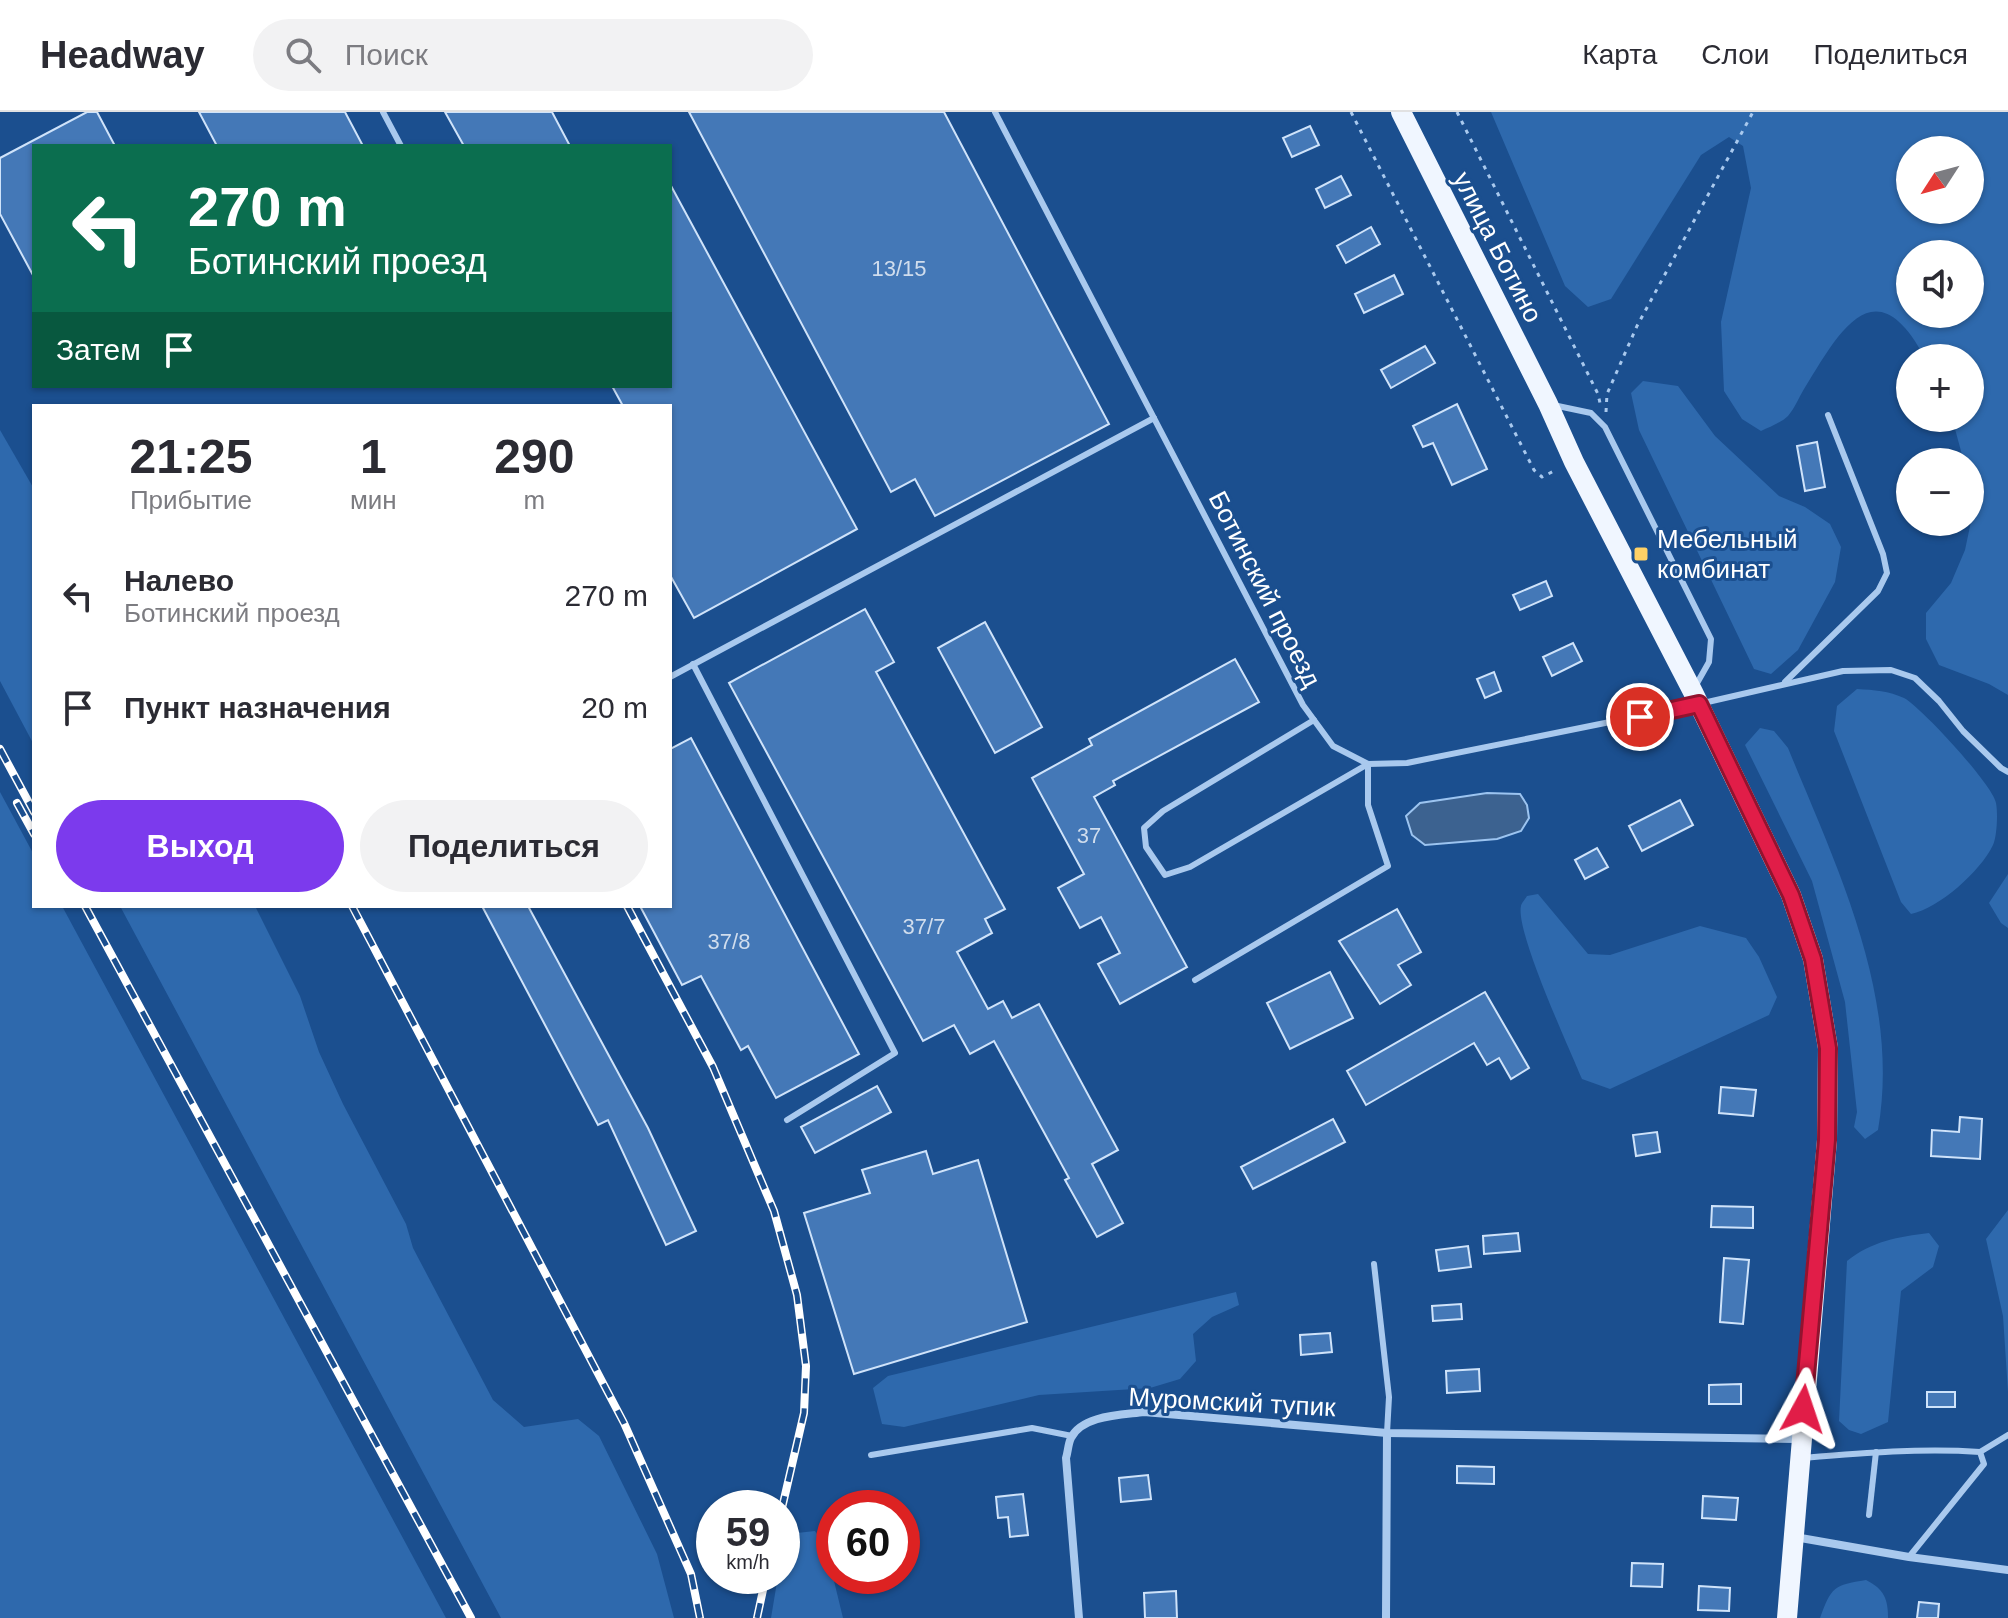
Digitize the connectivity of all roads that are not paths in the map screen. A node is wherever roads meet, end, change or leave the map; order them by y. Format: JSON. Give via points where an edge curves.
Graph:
{"nodes":[{"id":1,"x":383,"y":112,"type":"edge"},
{"id":2,"x":995,"y":112,"type":"edge"},
{"id":3,"x":1401,"y":112,"type":"edge"},
{"id":4,"x":400,"y":144,"type":"edge"},
{"id":5,"x":1548,"y":404,"type":"junction"},
{"id":6,"x":1828,"y":415,"type":"dead end"},
{"id":7,"x":1154,"y":418,"type":"junction"},
{"id":8,"x":693,"y":664,"type":"junction"},
{"id":9,"x":672,"y":676,"type":"edge"},
{"id":10,"x":1782,"y":685,"type":"junction"},
{"id":11,"x":1696,"y":698,"type":"junction"},
{"id":12,"x":1314,"y":720,"type":"junction"},
{"id":13,"x":1368,"y":764,"type":"junction"},
{"id":14,"x":2008,"y":772,"type":"edge"},
{"id":15,"x":1195,"y":980,"type":"dead end"},
{"id":16,"x":787,"y":1120,"type":"dead end"},
{"id":17,"x":1374,"y":1264,"type":"dead end"},
{"id":18,"x":1387,"y":1433,"type":"junction"},
{"id":19,"x":2008,"y":1435,"type":"edge"},
{"id":20,"x":1072,"y":1436,"type":"junction"},
{"id":21,"x":1800,"y":1449,"type":"junction"},
{"id":22,"x":1876,"y":1452,"type":"junction"},
{"id":23,"x":1980,"y":1452,"type":"junction"},
{"id":24,"x":871,"y":1455,"type":"dead end"},
{"id":25,"x":1869,"y":1515,"type":"dead end"},
{"id":26,"x":1793,"y":1536,"type":"junction"},
{"id":27,"x":1909,"y":1557,"type":"junction"},
{"id":28,"x":2008,"y":1570,"type":"edge"},
{"id":29,"x":1079,"y":1618,"type":"edge"},
{"id":30,"x":1386,"y":1618,"type":"edge"},
{"id":31,"x":1787,"y":1618,"type":"edge"}],
"edges":[{"from":1,"to":4,"type":"lane"},
{"from":2,"to":7,"type":"lane","name":"Ботинский проезд"},
{"from":3,"to":5,"type":"main road","name":"улица Ботино"},
{"from":5,"to":11,"type":"main road","name":"улица Ботино"},
{"from":5,"to":11,"type":"lane","via":[[1591,413],[1605,427],[1711,639]]},
{"from":6,"to":10,"type":"lane","via":[[1887,573],[1878,591]]},
{"from":7,"to":8,"type":"lane"},
{"from":7,"to":12,"type":"lane","name":"Ботинский проезд"},
{"from":8,"to":9,"type":"lane"},
{"from":8,"to":16,"type":"lane","via":[[895,1053]]},
{"from":10,"to":11,"type":"lane"},
{"from":10,"to":14,"type":"lane","via":[[1843,671],[1891,670],[1915,678]]},
{"from":11,"to":13,"type":"lane","via":[[1421,760]]},
{"from":11,"to":21,"type":"main road","name":"улица Ботино","via":[[1791,895],[1813,959],[1828,1048],[1827,1140]]},
{"from":12,"to":13,"type":"lane","name":"Ботинский проезд","via":[[1333,746]]},
{"from":12,"to":13,"type":"lane","via":[[1163,811],[1144,828],[1146,847],[1165,875],[1190,867]]},
{"from":13,"to":15,"type":"lane","via":[[1368,805],[1388,866]]},
{"from":17,"to":18,"type":"lane","via":[[1389,1397]]},
{"from":18,"to":20,"type":"street","name":"Муромский тупик","via":[[1144,1412],[1108,1416]]},
{"from":18,"to":21,"type":"street","name":"Муромский тупик"},
{"from":18,"to":30,"type":"street"},
{"from":19,"to":23,"type":"lane"},
{"from":20,"to":24,"type":"lane","via":[[1032,1428]]},
{"from":20,"to":29,"type":"street","via":[[1066,1458]]},
{"from":21,"to":22,"type":"lane"},
{"from":21,"to":26,"type":"main road","name":"улица Ботино"},
{"from":22,"to":23,"type":"lane"},
{"from":22,"to":25,"type":"lane"},
{"from":23,"to":27,"type":"lane","via":[[1984,1464]]},
{"from":26,"to":27,"type":"street"},
{"from":26,"to":31,"type":"main road","name":"улица Ботино"},
{"from":27,"to":28,"type":"street"}]}
